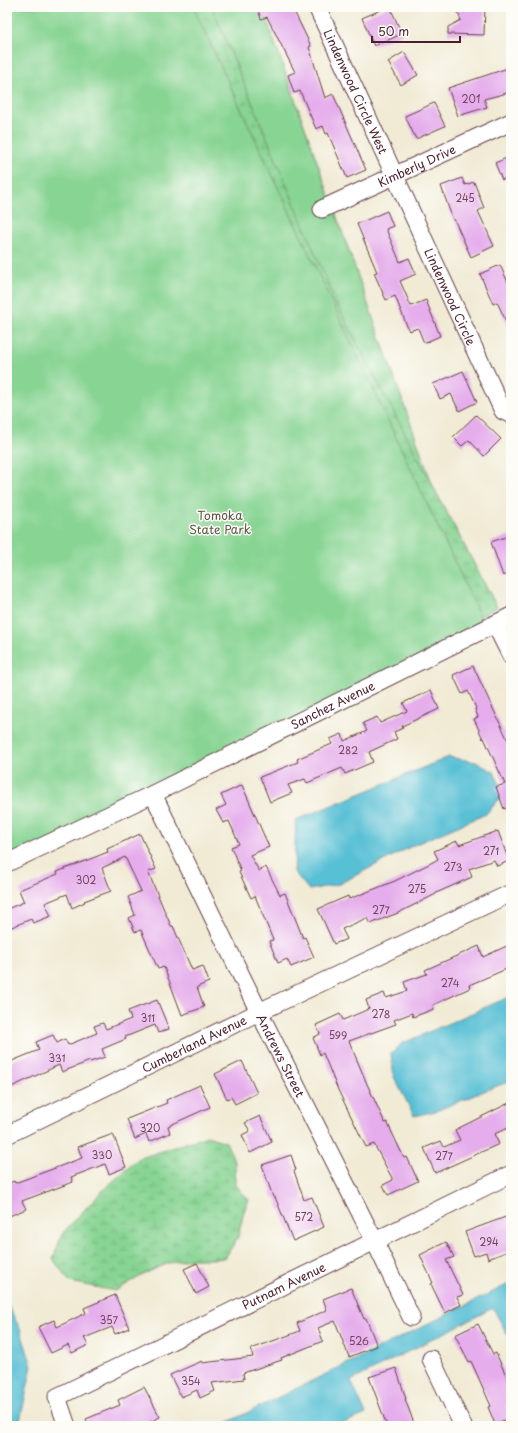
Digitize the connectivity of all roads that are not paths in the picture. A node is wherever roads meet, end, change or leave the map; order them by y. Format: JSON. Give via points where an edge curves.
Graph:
{"nodes":[{"id":1,"x":317,"y":7,"type":"edge"},
{"id":2,"x":511,"y":122,"type":"edge"},
{"id":3,"x":394,"y":176,"type":"junction"},
{"id":4,"x":322,"y":210,"type":"dead end"},
{"id":5,"x":511,"y":414,"type":"edge"},
{"id":6,"x":511,"y":616,"type":"edge"},
{"id":7,"x":496,"y":624,"type":"junction"},
{"id":8,"x":511,"y":656,"type":"edge"},
{"id":9,"x":153,"y":794,"type":"junction"},
{"id":10,"x":7,"y":863,"type":"edge"},
{"id":11,"x":511,"y":893,"type":"edge"},
{"id":12,"x":259,"y":1012,"type":"junction"},
{"id":13,"x":7,"y":1135,"type":"edge"},
{"id":14,"x":511,"y":1174,"type":"edge"},
{"id":15,"x":374,"y":1240,"type":"junction"},
{"id":16,"x":411,"y":1317,"type":"dead end"},
{"id":17,"x":431,"y":1359,"type":"dead end"},
{"id":18,"x":67,"y":1426,"type":"edge"},
{"id":19,"x":463,"y":1426,"type":"edge"}],
"edges":[{"from":1,"to":3,"type":"street","name":"Lindenwood Circle West"},
{"from":2,"to":3,"type":"street","name":"Kimberly Drive"},
{"from":3,"to":4,"type":"street","name":"Kimberly Drive"},
{"from":3,"to":5,"type":"street","name":"Lindenwood Circle","via":[[503,411]]},
{"from":6,"to":7,"type":"street","name":"Sanchez Avenue"},
{"from":7,"to":8,"type":"street"},
{"from":7,"to":9,"type":"street","name":"Sanchez Avenue"},
{"from":9,"to":10,"type":"street","name":"Sanchez Avenue"},
{"from":9,"to":12,"type":"street","name":"Andrews Street"},
{"from":11,"to":12,"type":"street","name":"Cumberland Avenue"},
{"from":12,"to":13,"type":"street","name":"Cumberland Avenue"},
{"from":12,"to":15,"type":"street","name":"Andrews Street"},
{"from":14,"to":15,"type":"street","name":"Putnam Avenue"},
{"from":15,"to":16,"type":"street","name":"Andrews Street"},
{"from":15,"to":18,"type":"street","name":"Putnam Avenue","via":[[57,1397]]},
{"from":17,"to":19,"type":"street"}]}
